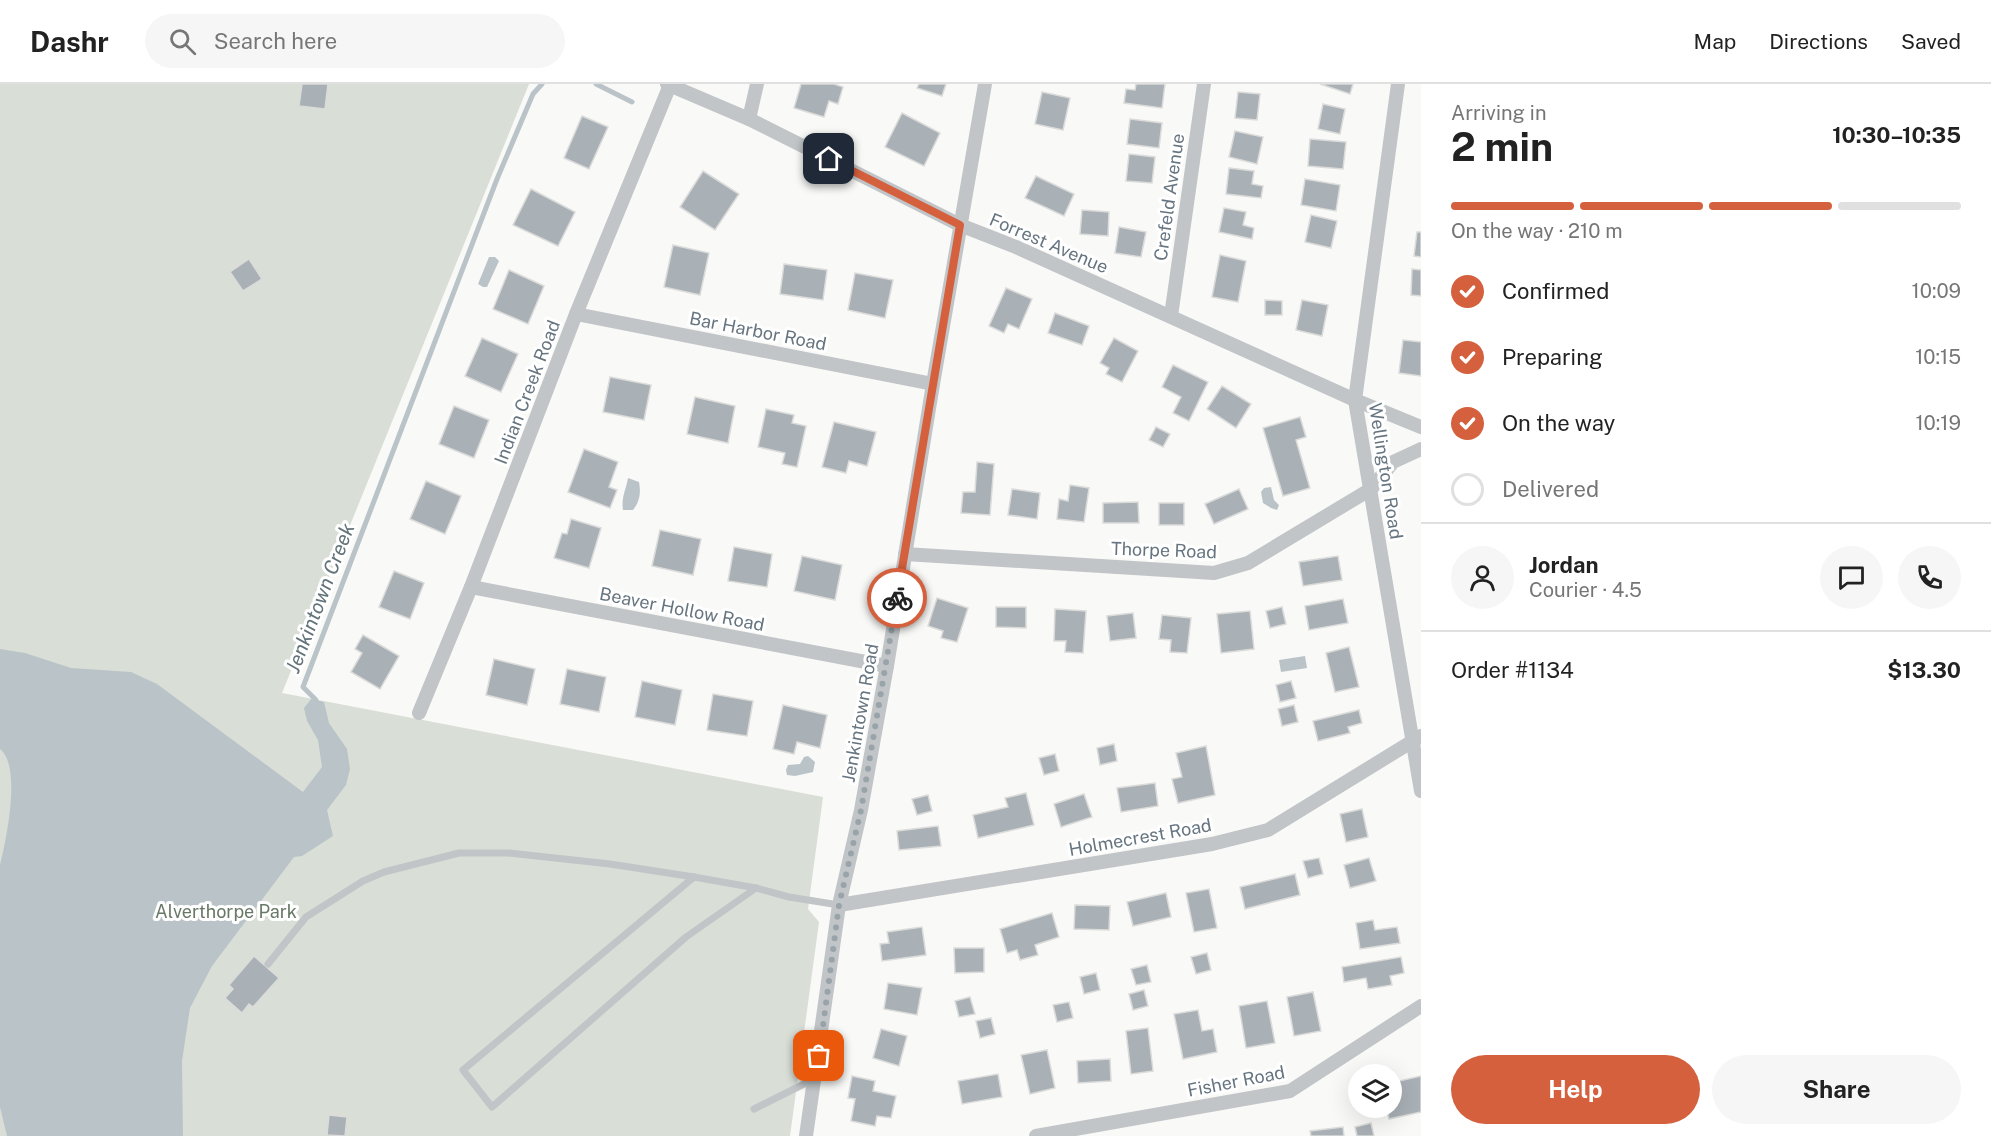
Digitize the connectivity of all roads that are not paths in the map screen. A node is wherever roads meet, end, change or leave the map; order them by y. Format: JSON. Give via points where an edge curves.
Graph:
{"nodes":[{"id":1,"x":757,"y":84,"type":"edge"},
{"id":2,"x":985,"y":84,"type":"edge"},
{"id":3,"x":1204,"y":84,"type":"edge"},
{"id":4,"x":1398,"y":84,"type":"edge"},
{"id":5,"x":669,"y":85,"type":"edge"},
{"id":6,"x":749,"y":119,"type":"junction"},
{"id":7,"x":960,"y":225,"type":"junction"},
{"id":8,"x":576,"y":314,"type":"junction"},
{"id":9,"x":1171,"y":316,"type":"junction"},
{"id":10,"x":933,"y":384,"type":"junction"},
{"id":11,"x":1355,"y":400,"type":"junction"},
{"id":12,"x":1421,"y":427,"type":"edge"},
{"id":13,"x":1421,"y":449,"type":"edge"},
{"id":14,"x":1371,"y":489,"type":"junction"},
{"id":15,"x":904,"y":554,"type":"junction"},
{"id":16,"x":471,"y":587,"type":"junction"},
{"id":17,"x":887,"y":666,"type":"junction"},
{"id":18,"x":419,"y":713,"type":"dead end"},
{"id":19,"x":1416,"y":739,"type":"edge"},
{"id":20,"x":1421,"y":791,"type":"edge"},
{"id":21,"x":694,"y":877,"type":"junction"},
{"id":22,"x":756,"y":888,"type":"junction"},
{"id":23,"x":839,"y":905,"type":"junction"},
{"id":24,"x":268,"y":964,"type":"dead end"},
{"id":25,"x":1421,"y":1006,"type":"edge"},
{"id":26,"x":816,"y":1078,"type":"junction"},
{"id":27,"x":754,"y":1109,"type":"dead end"},
{"id":28,"x":806,"y":1136,"type":"edge"},
{"id":29,"x":1036,"y":1136,"type":"edge"}],
"edges":[{"from":1,"to":6,"type":"street"},
{"from":2,"to":7,"type":"street","name":"Jenkintown Road"},
{"from":3,"to":9,"type":"street","name":"Crefeld Avenue"},
{"from":4,"to":11,"type":"street","name":"Wellington Road"},
{"from":5,"to":6,"type":"street","name":"Forrest Avenue"},
{"from":5,"to":8,"type":"street","name":"Indian Creek Road"},
{"from":6,"to":7,"type":"street","name":"Forrest Avenue"},
{"from":7,"to":9,"type":"street","name":"Forrest Avenue"},
{"from":7,"to":10,"type":"street","name":"Jenkintown Road"},
{"from":8,"to":10,"type":"street","name":"Bar Harbor Road"},
{"from":8,"to":16,"type":"street","name":"Indian Creek Road"},
{"from":9,"to":11,"type":"street","name":"Forrest Avenue"},
{"from":10,"to":15,"type":"street","name":"Jenkintown Road"},
{"from":11,"to":12,"type":"street","name":"Forrest Avenue"},
{"from":11,"to":14,"type":"street","name":"Wellington Road"},
{"from":13,"to":14,"type":"street","name":"Thorpe Road","via":[[1393,462]]},
{"from":14,"to":15,"type":"street","name":"Thorpe Road","via":[[1248,563],[1214,573]]},
{"from":14,"to":19,"type":"street","name":"Wellington Road"},
{"from":15,"to":17,"type":"street","name":"Jenkintown Road"},
{"from":16,"to":17,"type":"street","name":"Beaver Hollow Road"},
{"from":16,"to":18,"type":"street","name":"Indian Creek Road"},
{"from":17,"to":23,"type":"street","name":"Jenkintown Road"},
{"from":19,"to":20,"type":"street","name":"Wellington Road"},
{"from":19,"to":23,"type":"street","name":"Holmecrest Road","via":[[1268,830],[1212,844]]},
{"from":21,"to":22,"type":"lane"},
{"from":21,"to":22,"type":"lane","via":[[463,1070],[492,1107],[686,937]]},
{"from":21,"to":24,"type":"lane","via":[[509,853],[459,854],[363,880],[306,917]]},
{"from":22,"to":23,"type":"lane"},
{"from":23,"to":26,"type":"street","name":"Jenkintown Road"},
{"from":25,"to":29,"type":"street","name":"Fisher Road","via":[[1290,1091]]},
{"from":26,"to":27,"type":"lane"},
{"from":26,"to":28,"type":"street","name":"Jenkintown Road"}]}
